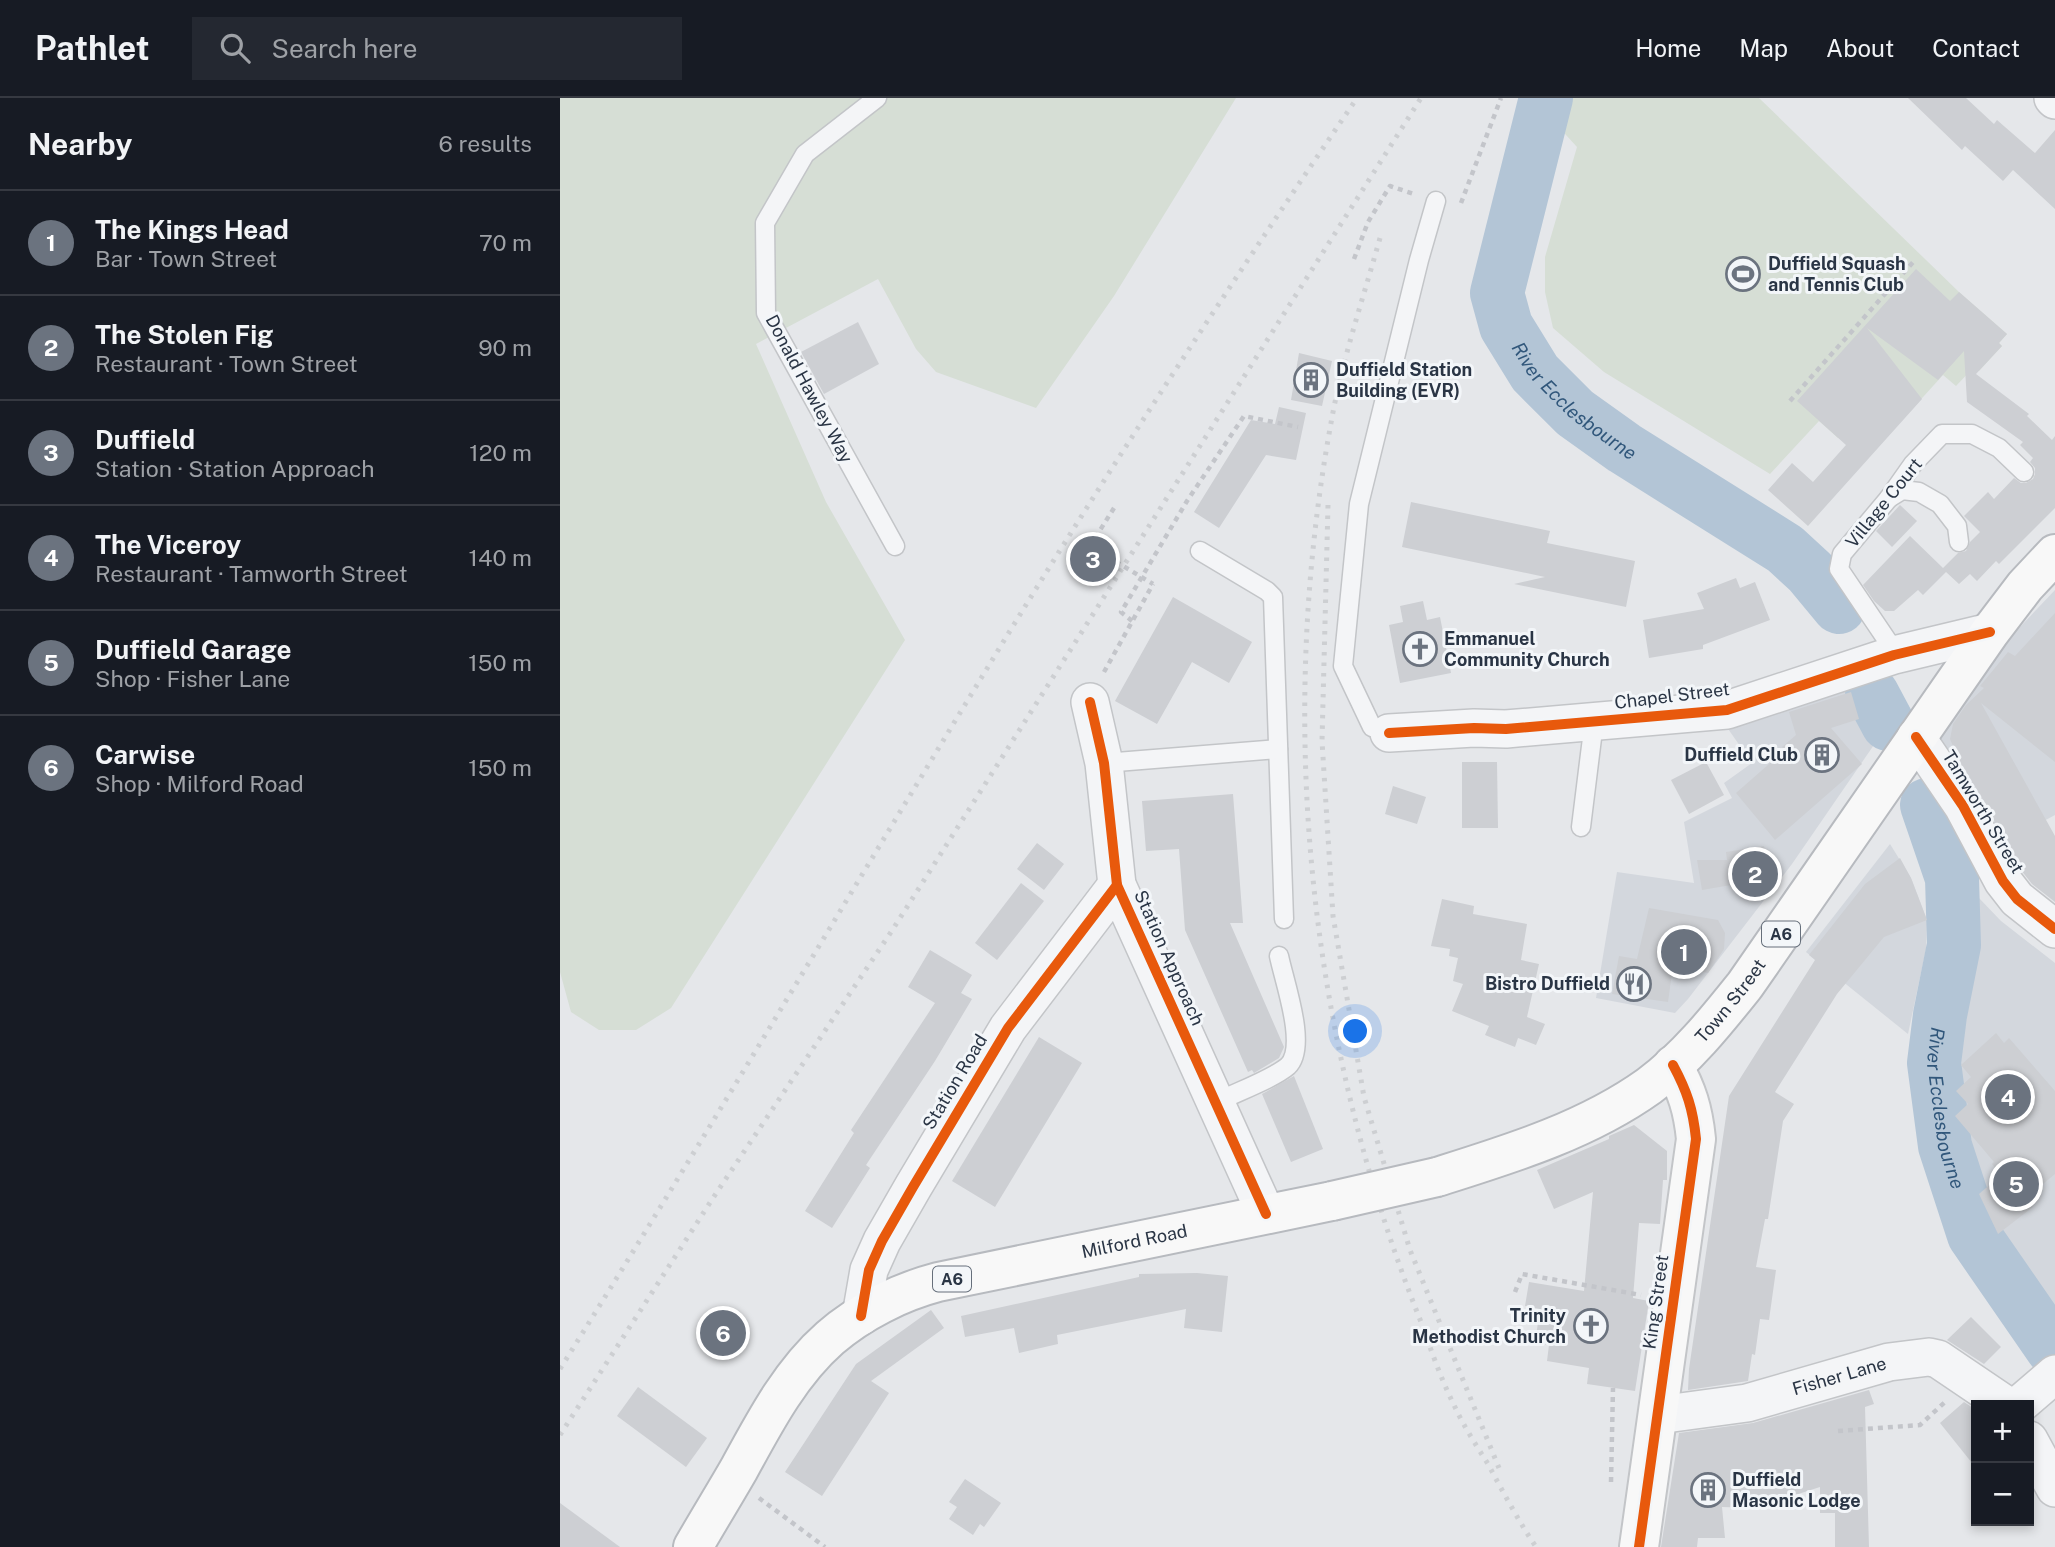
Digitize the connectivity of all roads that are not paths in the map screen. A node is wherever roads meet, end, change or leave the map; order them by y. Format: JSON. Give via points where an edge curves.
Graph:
{"nodes":[{"id":1,"x":877,"y":98,"type":"edge"},
{"id":2,"x":1436,"y":201,"type":"road end"},
{"id":3,"x":2024,"y":472,"type":"dead end"},
{"id":4,"x":1889,"y":498,"type":"junction"},
{"id":5,"x":1959,"y":542,"type":"dead end"},
{"id":6,"x":895,"y":546,"type":"dead end"},
{"id":7,"x":1199,"y":551,"type":"dead end"},
{"id":8,"x":2055,"y":554,"type":"edge"},
{"id":9,"x":1990,"y":632,"type":"junction"},
{"id":10,"x":1896,"y":655,"type":"junction"},
{"id":11,"x":1090,"y":702,"type":"road end"},
{"id":12,"x":1594,"y":722,"type":"junction"},
{"id":13,"x":1389,"y":733,"type":"joint"},
{"id":14,"x":1914,"y":741,"type":"junction"},
{"id":15,"x":1278,"y":749,"type":"junction"},
{"id":16,"x":1104,"y":763,"type":"junction"},
{"id":17,"x":1581,"y":827,"type":"dead end"},
{"id":18,"x":1117,"y":885,"type":"junction"},
{"id":19,"x":1284,"y":919,"type":"dead end"},
{"id":20,"x":2055,"y":929,"type":"edge"},
{"id":21,"x":1279,"y":956,"type":"dead end"},
{"id":22,"x":1673,"y":1065,"type":"junction"},
{"id":23,"x":1215,"y":1103,"type":"junction"},
{"id":24,"x":1266,"y":1214,"type":"junction"},
{"id":25,"x":861,"y":1316,"type":"junction"},
{"id":26,"x":2055,"y":1374,"type":"edge"},
{"id":27,"x":1998,"y":1400,"type":"edge"},
{"id":28,"x":2025,"y":1400,"type":"edge"},
{"id":29,"x":1658,"y":1415,"type":"junction"},
{"id":30,"x":2034,"y":1449,"type":"edge"},
{"id":31,"x":2055,"y":1488,"type":"edge"},
{"id":32,"x":693,"y":1547,"type":"edge"},
{"id":33,"x":1639,"y":1547,"type":"edge"}],
"edges":[{"from":1,"to":6,"type":"lane","name":"Donald Hawley Way","via":[[805,154],[765,223],[766,313]]},
{"from":2,"to":13,"type":"lane","via":[[1359,504],[1343,666],[1373,727]]},
{"from":3,"to":4,"type":"lane","name":"Village Court","via":[[1999,448],[1972,434],[1942,434]]},
{"from":4,"to":5,"type":"lane","via":[[1902,490],[1919,492],[1940,504],[1956,526]]},
{"from":4,"to":10,"type":"lane","name":"Village Court","via":[[1842,554],[1839,569]]},
{"from":7,"to":15,"type":"lane","via":[[1273,597]]},
{"from":8,"to":9,"type":"main road","number":"A6"},
{"from":9,"to":10,"type":"street","name":"Chapel Street"},
{"from":9,"to":14,"type":"main road","number":"A6"},
{"from":10,"to":12,"type":"street","name":"Chapel Street","via":[[1727,710]]},
{"from":11,"to":16,"type":"street","name":"Station Approach"},
{"from":12,"to":13,"type":"street","name":"Chapel Street"},
{"from":12,"to":17,"type":"lane"},
{"from":14,"to":20,"type":"street","name":"Tamworth Street","via":[[1963,806],[2003,881],[2028,909]]},
{"from":14,"to":22,"type":"main road","name":"Town Street","number":"A6","via":[[1745,985]]},
{"from":15,"to":16,"type":"lane"},
{"from":15,"to":19,"type":"lane"},
{"from":16,"to":18,"type":"street","name":"Station Approach"},
{"from":18,"to":23,"type":"street","name":"Station Approach"},
{"from":18,"to":25,"type":"street","name":"Station Road","via":[[1008,1028],[913,1187],[869,1270]]},
{"from":21,"to":23,"type":"lane","via":[[1297,1036],[1294,1058],[1282,1070]]},
{"from":22,"to":24,"type":"main road","name":"Milford Road","number":"A6","bridge":true,"via":[[1648,1086],[1578,1126],[1515,1152],[1437,1177]]},
{"from":22,"to":29,"type":"main road","name":"King Street","via":[[1693,1112],[1696,1139]]},
{"from":23,"to":24,"type":"street","name":"Station Approach"},
{"from":24,"to":25,"type":"main road","name":"Milford Road","number":"A6","via":[[938,1282]]},
{"from":25,"to":32,"type":"main road","name":"Milford Road","number":"A6","via":[[831,1337],[794,1377]]},
{"from":26,"to":28,"type":"street"},
{"from":27,"to":29,"type":"street","name":"Fisher Lane","via":[[1938,1359],[1920,1358],[1889,1362],[1747,1403]]},
{"from":29,"to":33,"type":"main road","name":"King Street"},
{"from":30,"to":31,"type":"street"}]}
